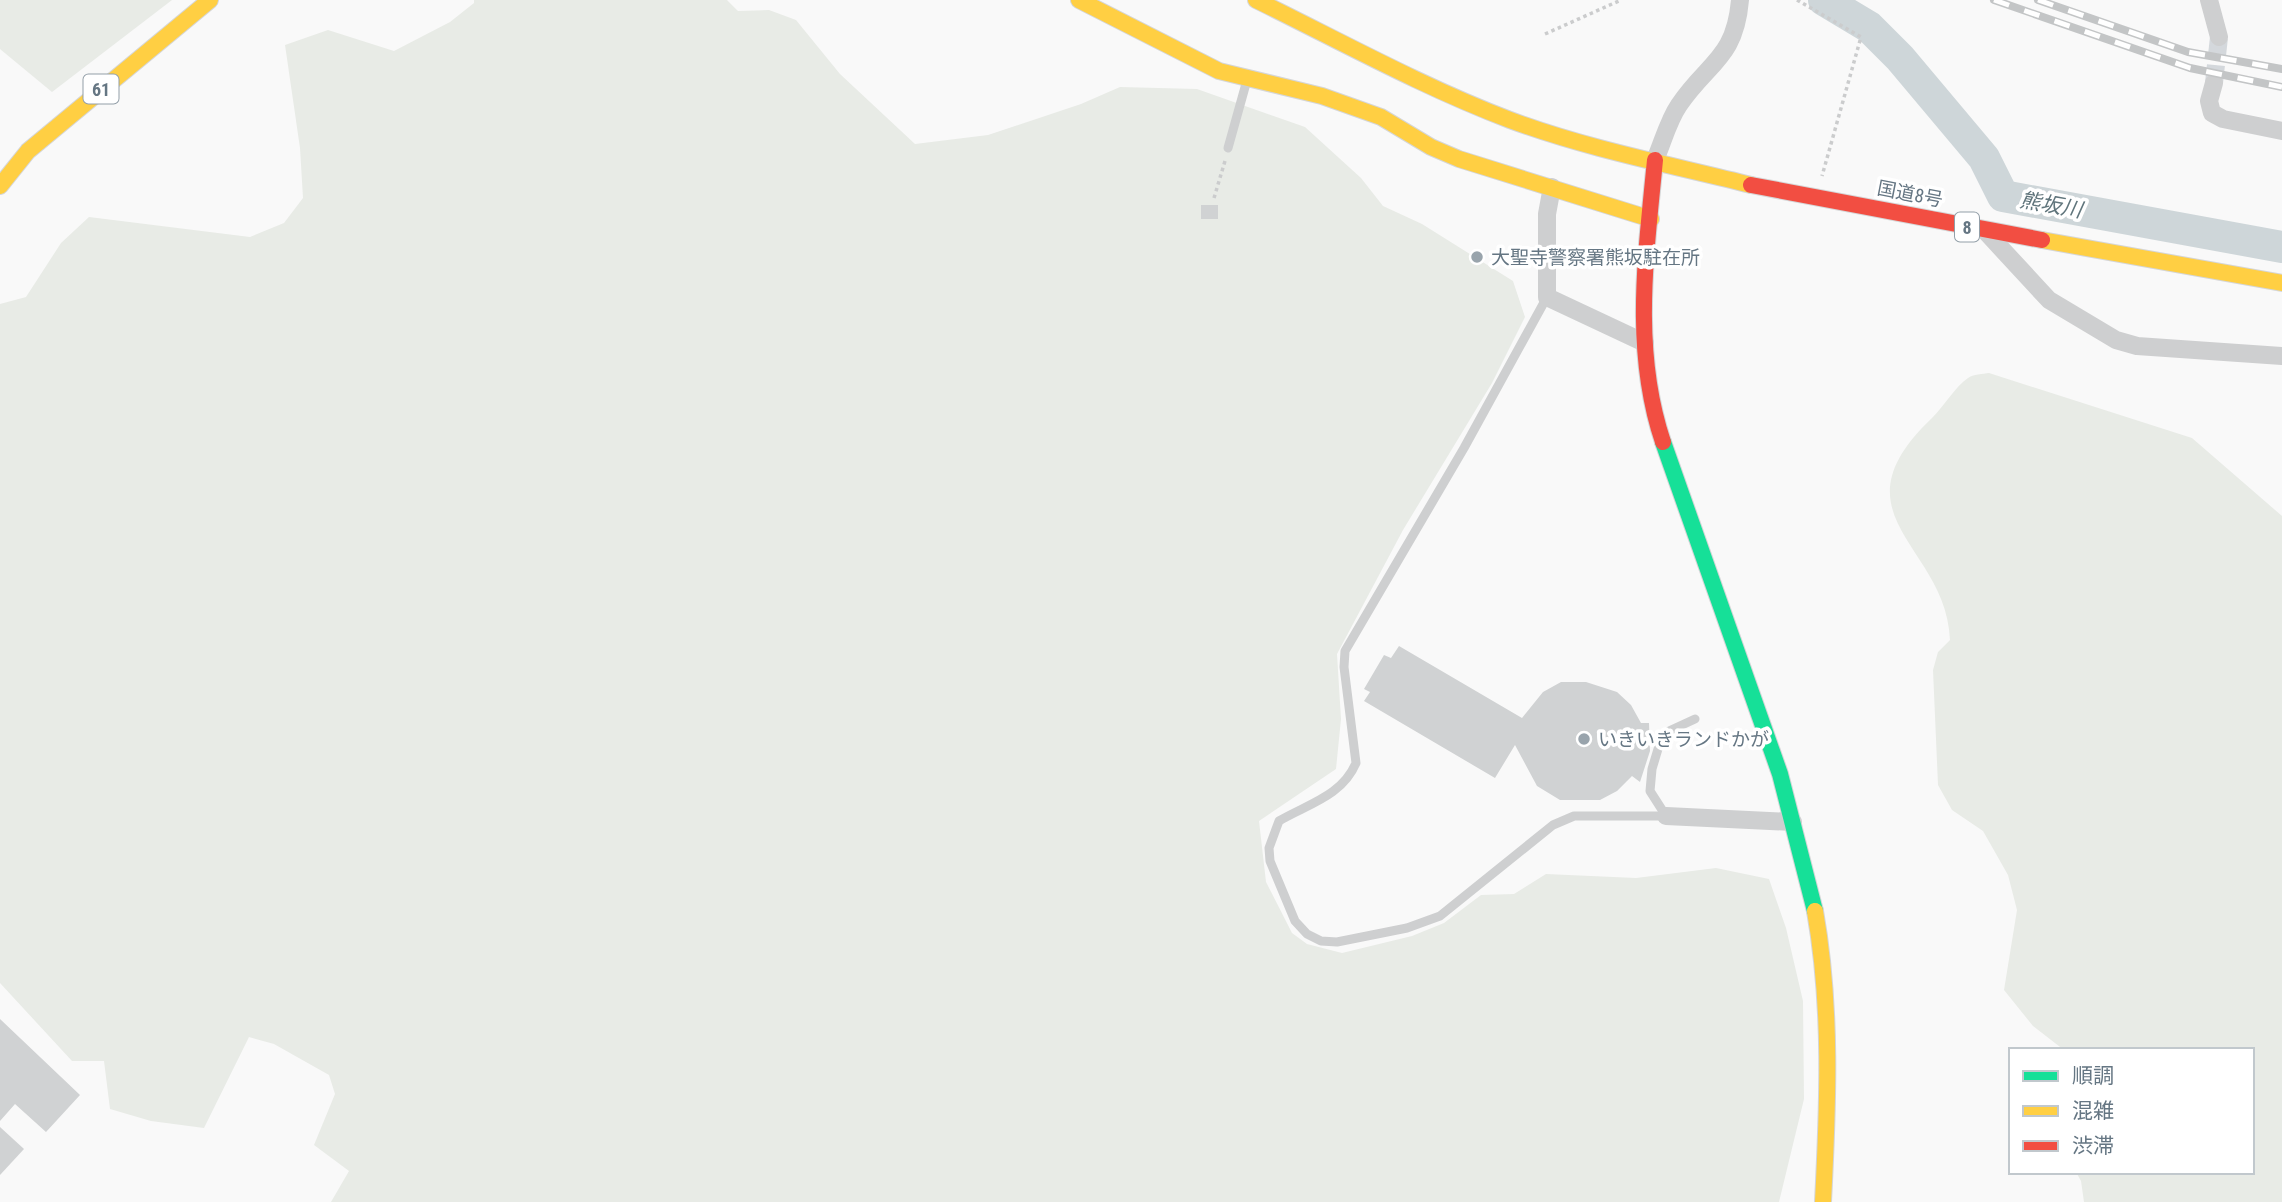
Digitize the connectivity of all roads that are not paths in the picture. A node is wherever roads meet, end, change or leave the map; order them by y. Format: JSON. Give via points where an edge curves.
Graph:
{"nodes":[{"id":1,"x":210,"y":0,"type":"edge"},
{"id":2,"x":1079,"y":0,"type":"edge"},
{"id":3,"x":1256,"y":0,"type":"edge"},
{"id":4,"x":1286,"y":0,"type":"edge"},
{"id":5,"x":1740,"y":0,"type":"edge"},
{"id":6,"x":2210,"y":0,"type":"edge"},
{"id":7,"x":2219,"y":37,"type":"tunnel mouth"},
{"id":8,"x":1247,"y":80,"type":"junction"},
{"id":9,"x":1464,"y":83,"type":"dead end"},
{"id":10,"x":2214,"y":83,"type":"tunnel mouth"},
{"id":11,"x":2282,"y":131,"type":"edge"},
{"id":12,"x":1626,"y":137,"type":"dead end"},
{"id":13,"x":1228,"y":148,"type":"road end"},
{"id":14,"x":1655,"y":160,"type":"junction"},
{"id":15,"x":0,"y":186,"type":"edge"},
{"id":16,"x":1552,"y":187,"type":"junction"},
{"id":17,"x":1651,"y":219,"type":"junction"},
{"id":18,"x":1984,"y":230,"type":"junction"},
{"id":19,"x":2282,"y":283,"type":"edge"},
{"id":20,"x":1547,"y":298,"type":"junction"},
{"id":21,"x":1645,"y":343,"type":"junction"},
{"id":22,"x":2282,"y":356,"type":"edge"},
{"id":23,"x":1695,"y":719,"type":"dead end"},
{"id":24,"x":1666,"y":816,"type":"junction"},
{"id":25,"x":1793,"y":822,"type":"junction"},
{"id":26,"x":1822,"y":1202,"type":"edge"}],
"edges":[{"from":1,"to":15,"type":"main road","number":"61","via":[[28,151]]},
{"from":2,"to":8,"type":"main road","via":[[1219,71]]},
{"from":3,"to":14,"type":"main road","name":"国道8号","number":"8","via":[[1511,120]]},
{"from":4,"to":9,"type":"main road","via":[[1413,64]]},
{"from":5,"to":14,"type":"street","via":[[1732,42],[1677,107]]},
{"from":6,"to":7,"type":"street"},
{"from":8,"to":13,"type":"lane"},
{"from":8,"to":16,"type":"main road","via":[[1322,96],[1381,117],[1459,159]]},
{"from":10,"to":11,"type":"street","via":[[2209,101],[2212,113]]},
{"from":12,"to":14,"type":"main road","name":"国道8号","number":"8"},
{"from":14,"to":17,"type":"main road"},
{"from":14,"to":18,"type":"main road","name":"国道8号","number":"8","via":[[1793,195]]},
{"from":16,"to":17,"type":"main road"},
{"from":16,"to":20,"type":"street","via":[[1547,214]]},
{"from":17,"to":21,"type":"main road","via":[[1642,302]]},
{"from":18,"to":19,"type":"main road","name":"国道8号","number":"8"},
{"from":18,"to":22,"type":"street","via":[[2049,300],[2116,340],[2137,346]]},
{"from":20,"to":21,"type":"street"},
{"from":20,"to":24,"type":"lane","via":[[1345,651],[1356,763],[1350,777],[1339,789],[1279,821],[1269,848],[1270,861],[1295,921],[1321,941],[1337,942],[1407,928],[1440,916],[1553,825],[1574,816]]},
{"from":21,"to":25,"type":"main road","via":[[1647,381],[1661,435],[1776,755]]},
{"from":23,"to":24,"type":"lane","via":[[1669,731],[1651,769],[1650,791]]},
{"from":24,"to":25,"type":"street"},
{"from":25,"to":26,"type":"main road","via":[[1810,887],[1823,985],[1828,1118]]}]}
